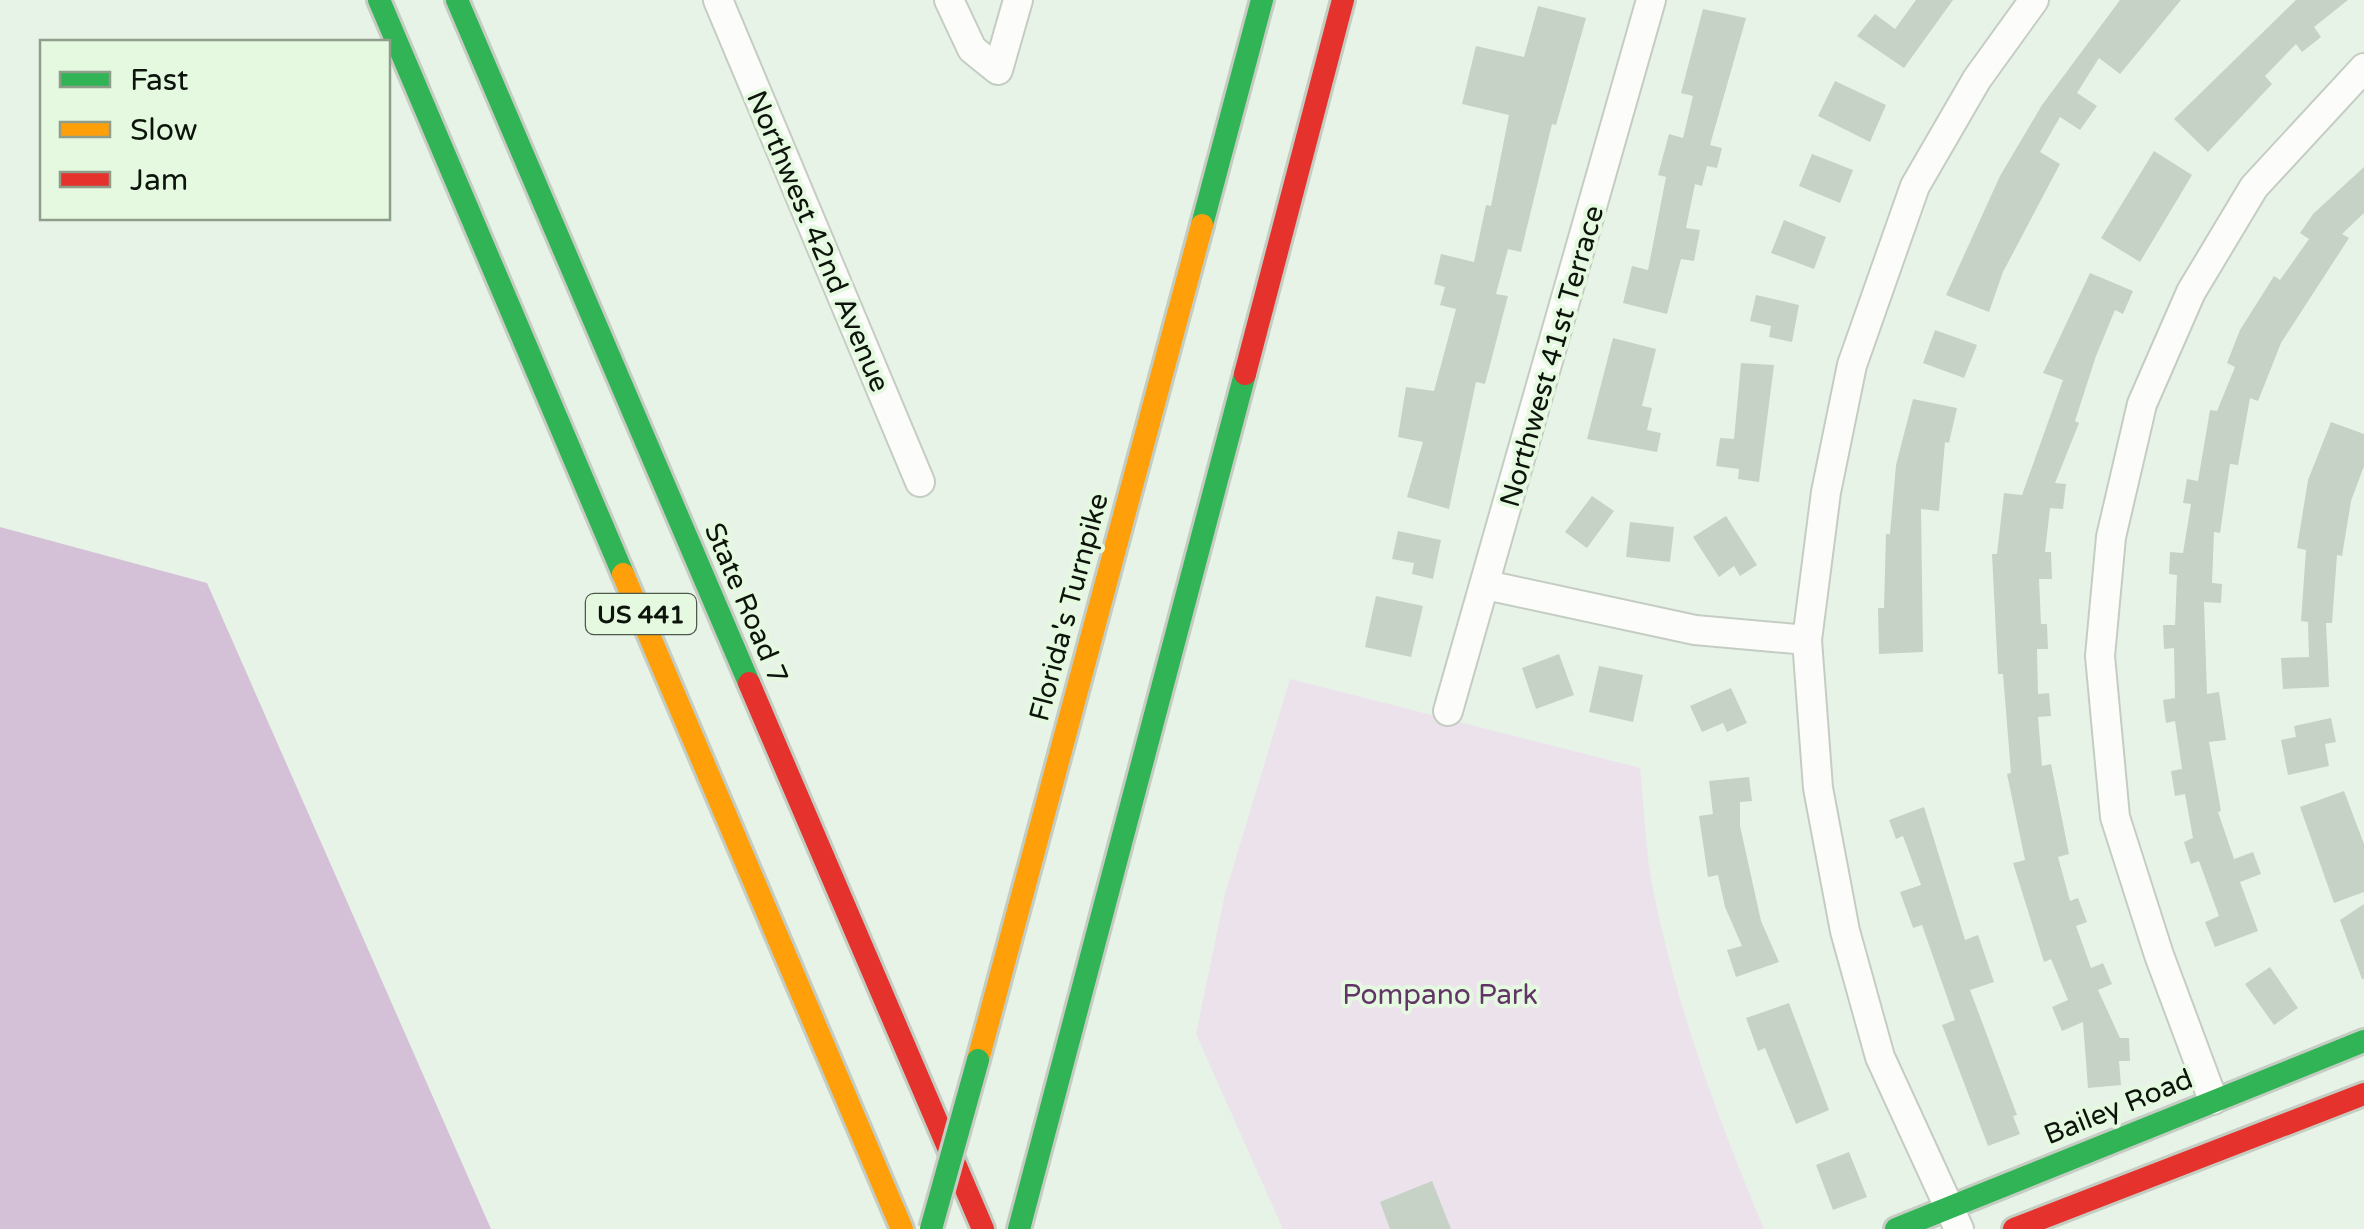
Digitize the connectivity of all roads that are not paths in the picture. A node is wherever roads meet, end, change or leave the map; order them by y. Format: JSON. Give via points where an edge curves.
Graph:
{"nodes":[{"id":1,"x":379,"y":0,"type":"edge"},
{"id":2,"x":457,"y":0,"type":"edge"},
{"id":3,"x":718,"y":0,"type":"edge"},
{"id":4,"x":949,"y":0,"type":"edge"},
{"id":5,"x":1018,"y":0,"type":"edge"},
{"id":6,"x":1262,"y":0,"type":"edge"},
{"id":7,"x":1343,"y":0,"type":"edge"},
{"id":8,"x":1651,"y":0,"type":"edge"},
{"id":9,"x":2034,"y":0,"type":"edge"},
{"id":10,"x":2364,"y":68,"type":"edge"},
{"id":11,"x":920,"y":482,"type":"dead end"},
{"id":12,"x":1486,"y":585,"type":"junction"},
{"id":13,"x":1807,"y":640,"type":"junction"},
{"id":14,"x":1448,"y":710,"type":"dead end"},
{"id":15,"x":2364,"y":1041,"type":"edge"},
{"id":16,"x":2364,"y":1094,"type":"edge"},
{"id":17,"x":2213,"y":1100,"type":"junction"},
{"id":18,"x":1954,"y":1218,"type":"edge"},
{"id":19,"x":902,"y":1229,"type":"edge"},
{"id":20,"x":931,"y":1229,"type":"edge"},
{"id":21,"x":983,"y":1229,"type":"edge"},
{"id":22,"x":1019,"y":1229,"type":"edge"},
{"id":23,"x":1896,"y":1229,"type":"edge"},
{"id":24,"x":2014,"y":1229,"type":"edge"}],
"edges":[{"from":1,"to":19,"type":"main road","number":"US 441"},
{"from":2,"to":21,"type":"main road","name":"State Road 7","number":"US 441"},
{"from":3,"to":11,"type":"street","name":"Northwest 42nd Avenue"},
{"from":4,"to":5,"type":"street","via":[[972,49],[998,70]]},
{"from":6,"to":20,"type":"main road","name":"Florida's Turnpike","bridge":true},
{"from":7,"to":22,"type":"main road"},
{"from":8,"to":12,"type":"street","name":"Northwest 41st Terrace"},
{"from":9,"to":13,"type":"street","via":[[1977,79],[1916,186],[1858,347],[1826,492]]},
{"from":10,"to":17,"type":"street","via":[[2254,186],[2191,292],[2142,404],[2111,537],[2100,656],[2116,818]]},
{"from":12,"to":13,"type":"street","via":[[1696,630]]},
{"from":12,"to":14,"type":"street","name":"Northwest 41st Terrace"},
{"from":13,"to":18,"type":"street","via":[[1818,788],[1845,931],[1880,1057]]},
{"from":15,"to":17,"type":"main road","name":"Bailey Road"},
{"from":16,"to":24,"type":"main road"},
{"from":17,"to":18,"type":"main road","name":"Bailey Road"},
{"from":18,"to":23,"type":"main road","name":"Bailey Road"}]}
